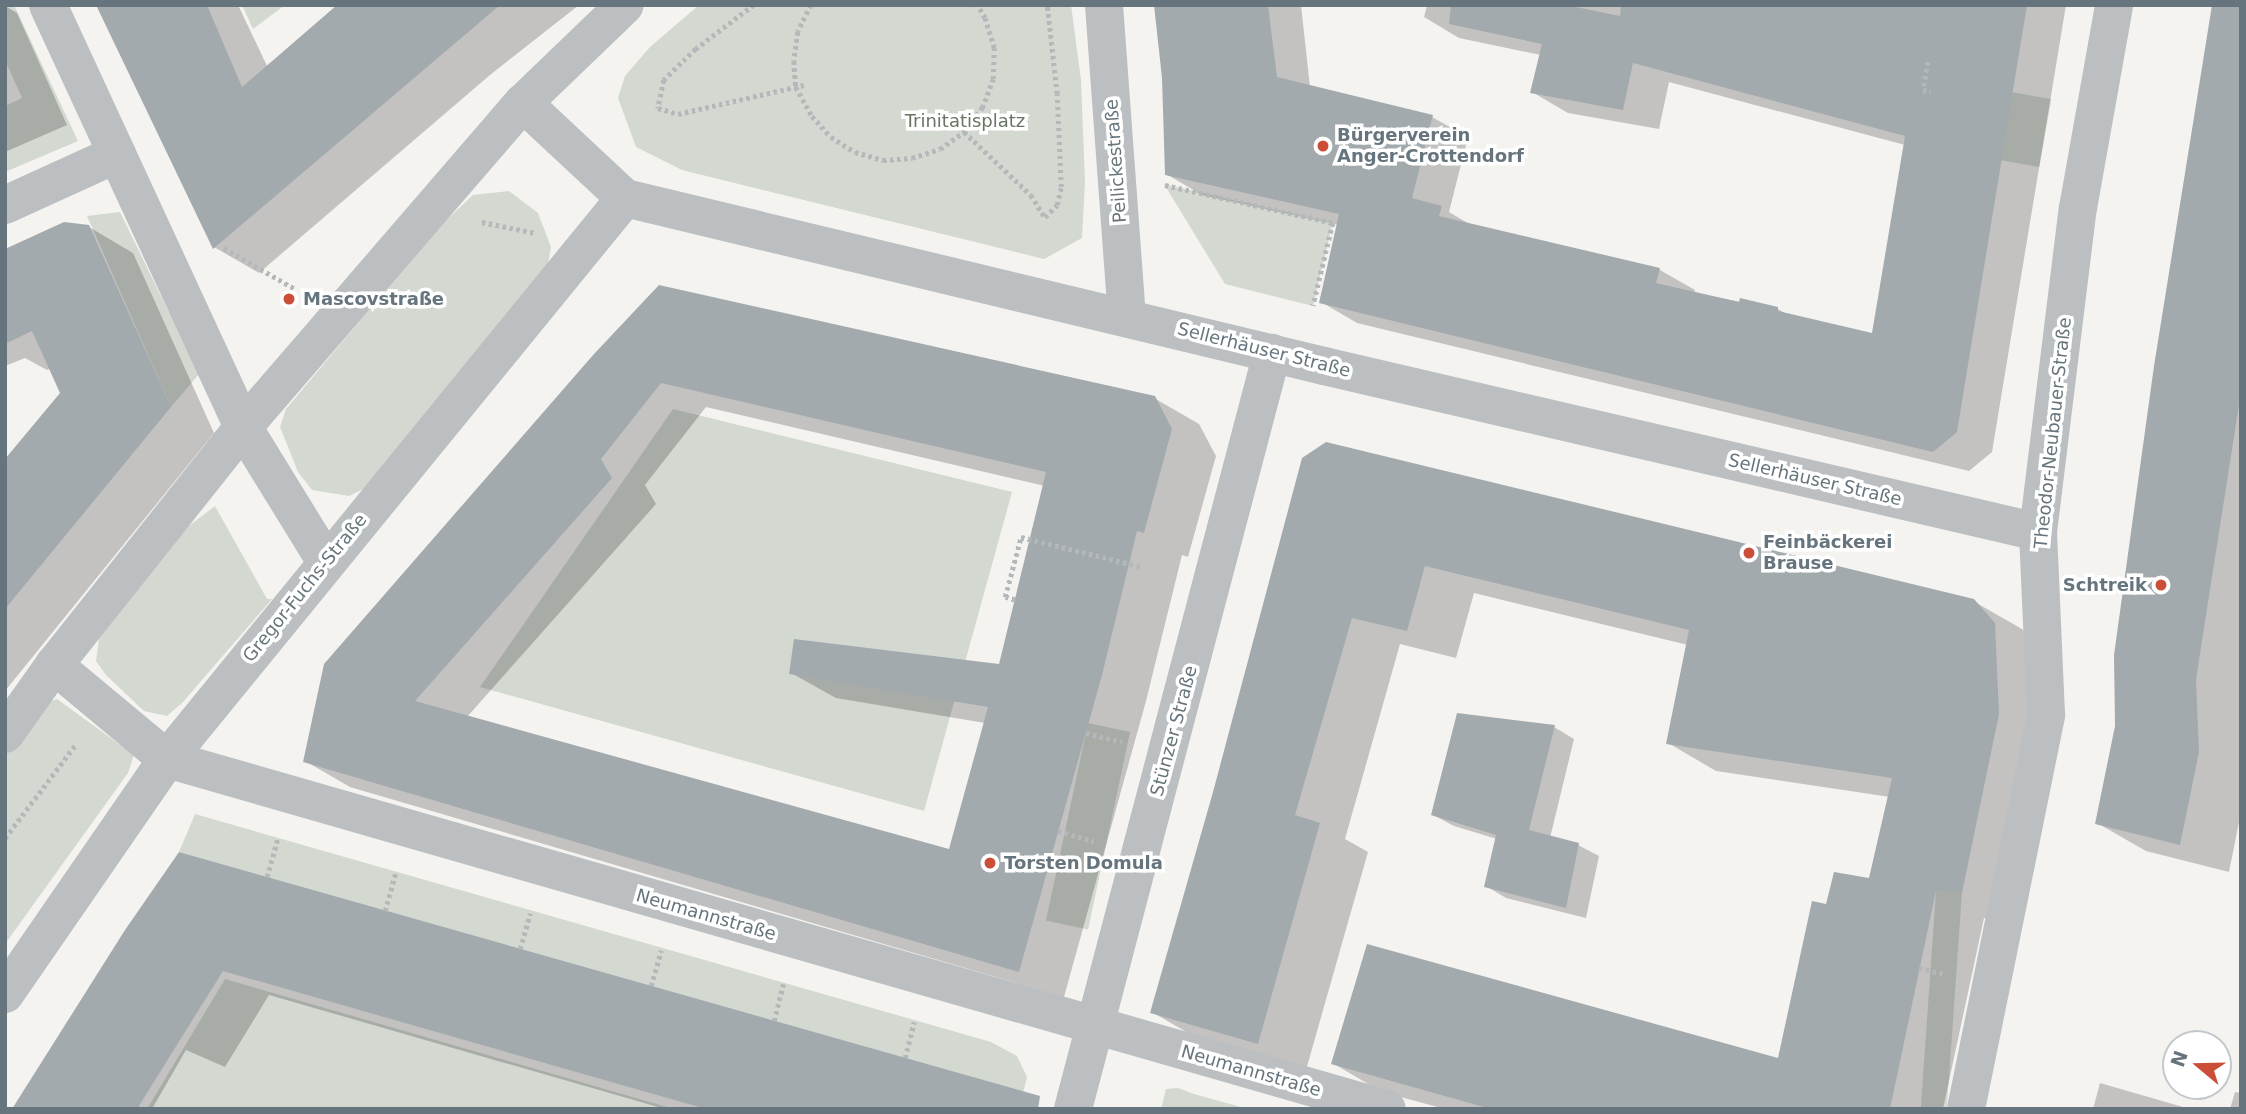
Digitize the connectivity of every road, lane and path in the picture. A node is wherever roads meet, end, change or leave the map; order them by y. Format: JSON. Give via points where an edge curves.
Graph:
{"nodes":[{"id":1,"x":48,"y":5,"type":"edge"},
{"id":2,"x":625,"y":5,"type":"edge"},
{"id":3,"x":754,"y":5,"type":"edge"},
{"id":4,"x":811,"y":5,"type":"edge"},
{"id":5,"x":977,"y":5,"type":"edge"},
{"id":6,"x":1047,"y":5,"type":"edge"},
{"id":7,"x":1104,"y":5,"type":"edge"},
{"id":8,"x":2114,"y":5,"type":"edge"},
{"id":9,"x":1928,"y":62,"type":"dead end"},
{"id":10,"x":804,"y":85,"type":"dead end"},
{"id":11,"x":796,"y":87,"type":"junction"},
{"id":12,"x":1931,"y":92,"type":"dead end"},
{"id":13,"x":523,"y":103,"type":"junction"},
{"id":14,"x":958,"y":127,"type":"dead end"},
{"id":15,"x":963,"y":132,"type":"junction"},
{"id":16,"x":117,"y":154,"type":"junction"},
{"id":17,"x":1164,"y":184,"type":"dead end"},
{"id":18,"x":625,"y":198,"type":"junction"},
{"id":19,"x":5,"y":205,"type":"edge"},
{"id":20,"x":472,"y":212,"type":"dead end"},
{"id":21,"x":546,"y":236,"type":"dead end"},
{"id":22,"x":224,"y":248,"type":"dead end"},
{"id":23,"x":297,"y":290,"type":"dead end"},
{"id":24,"x":1314,"y":306,"type":"dead end"},
{"id":25,"x":1127,"y":317,"type":"junction"},
{"id":26,"x":1272,"y":354,"type":"junction"},
{"id":27,"x":243,"y":427,"type":"junction"},
{"id":28,"x":2038,"y":533,"type":"junction"},
{"id":29,"x":326,"y":562,"type":"junction"},
{"id":30,"x":1142,"y":567,"type":"dead end"},
{"id":31,"x":1016,"y":600,"type":"dead end"},
{"id":32,"x":54,"y":665,"type":"junction"},
{"id":33,"x":107,"y":709,"type":"junction"},
{"id":34,"x":1086,"y":733,"type":"dead end"},
{"id":35,"x":5,"y":734,"type":"edge"},
{"id":36,"x":1130,"y":744,"type":"dead end"},
{"id":37,"x":167,"y":759,"type":"junction"},
{"id":38,"x":1058,"y":831,"type":"dead end"},
{"id":39,"x":278,"y":837,"type":"dead end"},
{"id":40,"x":5,"y":838,"type":"edge"},
{"id":41,"x":1103,"y":844,"type":"dead end"},
{"id":42,"x":396,"y":870,"type":"dead end"},
{"id":43,"x":267,"y":877,"type":"dead end"},
{"id":44,"x":532,"y":908,"type":"dead end"},
{"id":45,"x":385,"y":911,"type":"dead end"},
{"id":46,"x":662,"y":945,"type":"dead end"},
{"id":47,"x":520,"y":949,"type":"dead end"},
{"id":48,"x":1919,"y":968,"type":"dead end"},
{"id":49,"x":1954,"y":976,"type":"dead end"},
{"id":50,"x":785,"y":979,"type":"dead end"},
{"id":51,"x":651,"y":986,"type":"dead end"},
{"id":52,"x":5,"y":994,"type":"edge"},
{"id":53,"x":915,"y":1016,"type":"dead end"},
{"id":54,"x":774,"y":1021,"type":"dead end"},
{"id":55,"x":1096,"y":1027,"type":"junction"},
{"id":56,"x":905,"y":1058,"type":"dead end"},
{"id":57,"x":1073,"y":1109,"type":"edge"},
{"id":58,"x":1387,"y":1109,"type":"edge"},
{"id":59,"x":1966,"y":1109,"type":"edge"}],
"edges":[{"from":1,"to":16,"type":"street"},
{"from":2,"to":13,"type":"street"},
{"from":3,"to":11,"type":"path","via":[[696,48],[664,80],[658,108],[678,114]]},
{"from":4,"to":11,"type":"path","via":[[798,32]]},
{"from":5,"to":15,"type":"path","via":[[994,48],[993,79],[982,108]]},
{"from":6,"to":15,"type":"path","via":[[1059,131],[1061,187],[1057,205],[1045,217],[1031,195]]},
{"from":7,"to":25,"type":"street","name":"Peilickestraße"},
{"from":8,"to":28,"type":"street","name":"Theodor-Neubauer-Straße","via":[[2078,208]]},
{"from":9,"to":12,"type":"path","via":[[1923,90]]},
{"from":10,"to":11,"type":"path"},
{"from":11,"to":15,"type":"path","via":[[812,116],[831,137],[855,152],[883,160],[912,158],[940,149]]},
{"from":13,"to":18,"type":"street","name":"Sellerhäuser Straße"},
{"from":13,"to":27,"type":"street"},
{"from":14,"to":15,"type":"path"},
{"from":16,"to":19,"type":"street"},
{"from":16,"to":27,"type":"street"},
{"from":17,"to":24,"type":"path","via":[[1333,223]]},
{"from":18,"to":25,"type":"street","name":"Sellerhäuser Straße"},
{"from":18,"to":29,"type":"street","name":"Gregor-Fuchs-Straße"},
{"from":20,"to":21,"type":"path","via":[[481,222]]},
{"from":22,"to":23,"type":"path"},
{"from":25,"to":26,"type":"street","name":"Sellerhäuser Straße"},
{"from":26,"to":28,"type":"street","name":"Sellerhäuser Straße"},
{"from":26,"to":55,"type":"street","name":"Stünzer Straße"},
{"from":27,"to":29,"type":"street"},
{"from":27,"to":32,"type":"street"},
{"from":28,"to":59,"type":"street","name":"Theodor-Neubauer-Straße","via":[[2046,715]]},
{"from":29,"to":37,"type":"street","name":"Gregor-Fuchs-Straße"},
{"from":30,"to":31,"type":"path","via":[[1021,537],[1005,597]]},
{"from":32,"to":33,"type":"street","name":"Neumannstraße"},
{"from":32,"to":35,"type":"street"},
{"from":33,"to":37,"type":"street","name":"Neumannstraße"},
{"from":33,"to":40,"type":"path"},
{"from":34,"to":36,"type":"path"},
{"from":37,"to":52,"type":"street","name":"Gregor-Fuchs-Straße"},
{"from":37,"to":55,"type":"street","name":"Neumannstraße"},
{"from":38,"to":41,"type":"path"},
{"from":39,"to":43,"type":"path"},
{"from":42,"to":45,"type":"path"},
{"from":44,"to":47,"type":"path"},
{"from":46,"to":51,"type":"path"},
{"from":48,"to":49,"type":"path"},
{"from":50,"to":54,"type":"path"},
{"from":53,"to":56,"type":"path"},
{"from":55,"to":57,"type":"street","name":"Stünzer Straße"},
{"from":55,"to":58,"type":"street","name":"Neumannstraße"}]}
